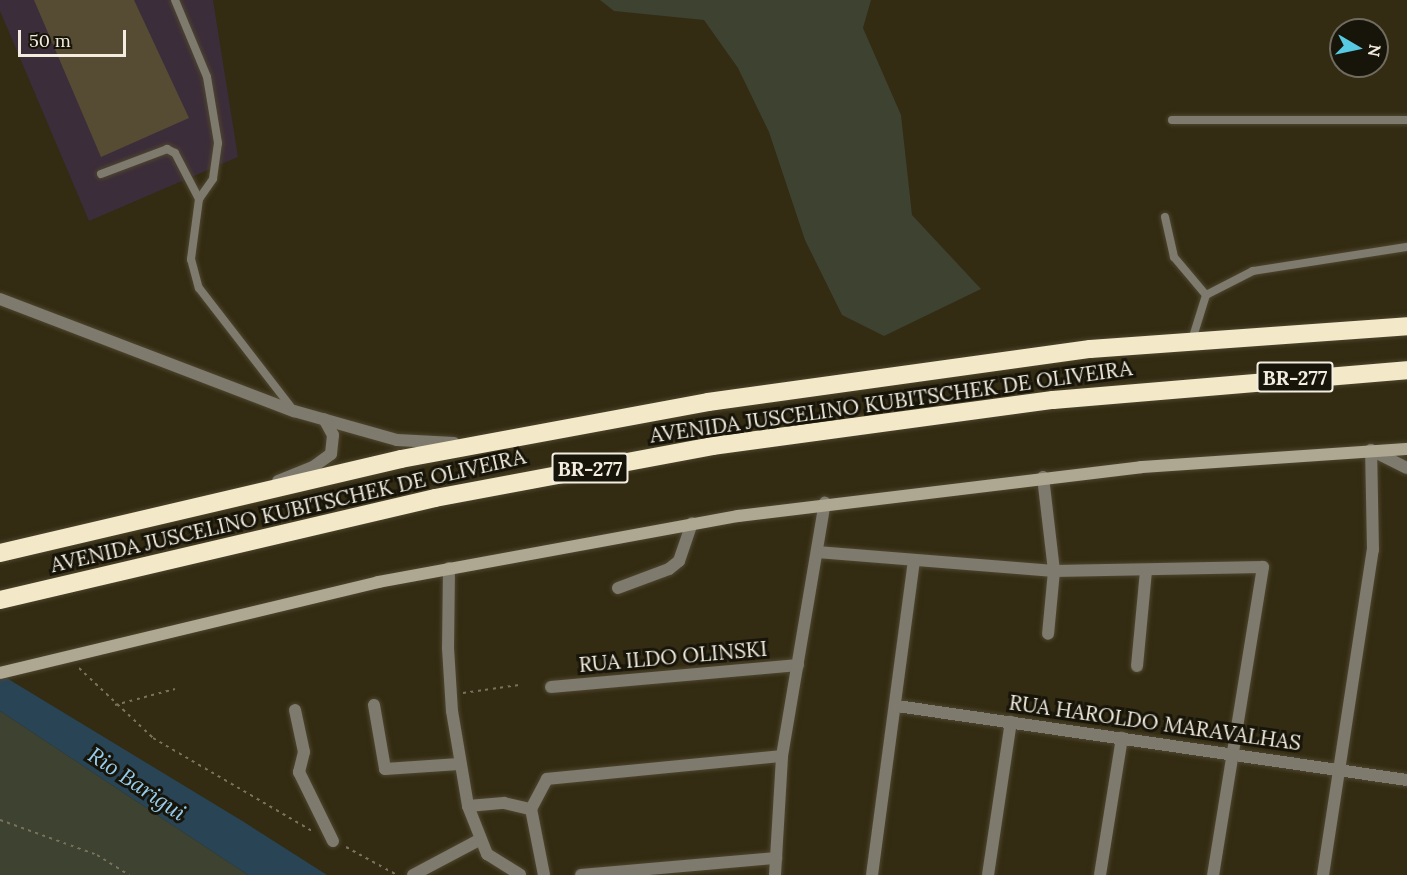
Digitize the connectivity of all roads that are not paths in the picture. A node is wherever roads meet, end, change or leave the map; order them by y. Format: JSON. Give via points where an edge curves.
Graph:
{"nodes":[{"id":1,"x":174,"y":0,"type":"edge"},
{"id":2,"x":1172,"y":120,"type":"dead end"},
{"id":3,"x":1407,"y":120,"type":"edge"},
{"id":4,"x":101,"y":174,"type":"dead end"},
{"id":5,"x":198,"y":199,"type":"junction"},
{"id":6,"x":1165,"y":217,"type":"dead end"},
{"id":7,"x":1407,"y":247,"type":"edge"},
{"id":8,"x":1206,"y":296,"type":"junction"},
{"id":9,"x":0,"y":300,"type":"edge"},
{"id":10,"x":1407,"y":326,"type":"edge"},
{"id":11,"x":1192,"y":340,"type":"junction"},
{"id":12,"x":1407,"y":370,"type":"edge"},
{"id":13,"x":294,"y":411,"type":"junction"},
{"id":14,"x":324,"y":419,"type":"junction"},
{"id":15,"x":480,"y":443,"type":"junction"},
{"id":16,"x":1407,"y":449,"type":"edge"},
{"id":17,"x":1371,"y":450,"type":"junction"},
{"id":18,"x":1407,"y":468,"type":"edge"},
{"id":19,"x":1043,"y":477,"type":"junction"},
{"id":20,"x":235,"y":497,"type":"junction"},
{"id":21,"x":825,"y":503,"type":"junction"},
{"id":22,"x":692,"y":523,"type":"junction"},
{"id":23,"x":817,"y":552,"type":"junction"},
{"id":24,"x":0,"y":553,"type":"edge"},
{"id":25,"x":914,"y":561,"type":"junction"},
{"id":26,"x":449,"y":568,"type":"junction"},
{"id":27,"x":1146,"y":571,"type":"junction"},
{"id":28,"x":1054,"y":572,"type":"junction"},
{"id":29,"x":618,"y":588,"type":"dead end"},
{"id":30,"x":3,"y":599,"type":"edge"},
{"id":31,"x":1048,"y":634,"type":"dead end"},
{"id":32,"x":798,"y":666,"type":"junction"},
{"id":33,"x":1137,"y":666,"type":"dead end"},
{"id":34,"x":0,"y":673,"type":"edge"},
{"id":35,"x":551,"y":687,"type":"dead end"},
{"id":36,"x":374,"y":705,"type":"dead end"},
{"id":37,"x":897,"y":706,"type":"junction"},
{"id":38,"x":295,"y":710,"type":"dead end"},
{"id":39,"x":1011,"y":722,"type":"junction"},
{"id":40,"x":1122,"y":738,"type":"junction"},
{"id":41,"x":1233,"y":754,"type":"junction"},
{"id":42,"x":782,"y":756,"type":"junction"},
{"id":43,"x":459,"y":764,"type":"junction"},
{"id":44,"x":1339,"y":770,"type":"junction"},
{"id":45,"x":1407,"y":780,"type":"edge"},
{"id":46,"x":468,"y":806,"type":"junction"},
{"id":47,"x":531,"y":809,"type":"junction"},
{"id":48,"x":479,"y":840,"type":"junction"},
{"id":49,"x":333,"y":841,"type":"road end"},
{"id":50,"x":776,"y":858,"type":"junction"},
{"id":51,"x":413,"y":875,"type":"edge"},
{"id":52,"x":520,"y":875,"type":"edge"},
{"id":53,"x":544,"y":875,"type":"edge"},
{"id":54,"x":581,"y":875,"type":"edge"},
{"id":55,"x":775,"y":875,"type":"edge"},
{"id":56,"x":873,"y":875,"type":"edge"},
{"id":57,"x":988,"y":875,"type":"edge"},
{"id":58,"x":1100,"y":875,"type":"edge"},
{"id":59,"x":1213,"y":875,"type":"edge"},
{"id":60,"x":1323,"y":875,"type":"edge"}],
"edges":[{"from":1,"to":5,"type":"lane","via":[[207,77],[218,142],[213,178]]},
{"from":2,"to":3,"type":"lane"},
{"from":4,"to":5,"type":"lane","via":[[172,150],[196,187]]},
{"from":5,"to":13,"type":"lane","via":[[191,259],[199,288]]},
{"from":6,"to":8,"type":"lane","via":[[1174,256]]},
{"from":7,"to":8,"type":"lane","via":[[1253,271]]},
{"from":8,"to":11,"type":"lane"},
{"from":9,"to":13,"type":"street"},
{"from":10,"to":11,"type":"highway","name":"AVENIDA JUSCELINO KUBITSCHEK DE OLIVEIRA","number":"BR-277"},
{"from":11,"to":15,"type":"highway","name":"AVENIDA JUSCELINO KUBITSCHEK DE OLIVEIRA","number":"BR-277","via":[[1032,356],[822,384]]},
{"from":12,"to":30,"type":"highway","name":"AVENIDA JUSCELINO KUBITSCHEK DE OLIVEIRA","number":"BR-277","via":[[1076,397],[735,442],[424,501]]},
{"from":13,"to":14,"type":"street"},
{"from":14,"to":15,"type":"street","via":[[397,440]]},
{"from":14,"to":20,"type":"street","via":[[334,444],[324,461]]},
{"from":15,"to":20,"type":"highway","name":"AVENIDA JUSCELINO KUBITSCHEK DE OLIVEIRA","number":"BR-277"},
{"from":16,"to":17,"type":"main road"},
{"from":17,"to":18,"type":"street"},
{"from":17,"to":19,"type":"main road"},
{"from":17,"to":44,"type":"street","via":[[1373,550]]},
{"from":19,"to":21,"type":"main road"},
{"from":19,"to":28,"type":"street"},
{"from":20,"to":24,"type":"highway","name":"AVENIDA JUSCELINO KUBITSCHEK DE OLIVEIRA","number":"BR-277"},
{"from":21,"to":22,"type":"main road"},
{"from":21,"to":23,"type":"street"},
{"from":22,"to":26,"type":"main road"},
{"from":22,"to":29,"type":"street","via":[[684,551],[674,565]]},
{"from":23,"to":25,"type":"street"},
{"from":23,"to":32,"type":"street"},
{"from":25,"to":28,"type":"street"},
{"from":25,"to":37,"type":"street"},
{"from":26,"to":34,"type":"main road"},
{"from":26,"to":43,"type":"street","via":[[451,694]]},
{"from":27,"to":28,"type":"street"},
{"from":27,"to":33,"type":"street"},
{"from":27,"to":41,"type":"street","via":[[1263,567]]},
{"from":28,"to":31,"type":"street"},
{"from":32,"to":35,"type":"street","name":"RUA ILDO OLINSKI"},
{"from":32,"to":42,"type":"street"},
{"from":36,"to":43,"type":"street","via":[[385,769]]},
{"from":37,"to":39,"type":"street","name":"RUA HAROLDO MARAVALHAS"},
{"from":37,"to":56,"type":"street"},
{"from":38,"to":49,"type":"street","via":[[304,752],[299,771]]},
{"from":39,"to":40,"type":"street","name":"RUA HAROLDO MARAVALHAS"},
{"from":39,"to":57,"type":"street"},
{"from":40,"to":41,"type":"street","name":"RUA HAROLDO MARAVALHAS"},
{"from":40,"to":58,"type":"street"},
{"from":41,"to":44,"type":"street","name":"RUA HAROLDO MARAVALHAS"},
{"from":41,"to":59,"type":"street"},
{"from":42,"to":47,"type":"street","via":[[553,777],[543,782]]},
{"from":42,"to":50,"type":"street"},
{"from":43,"to":46,"type":"street"},
{"from":44,"to":45,"type":"street","name":"RUA HAROLDO MARAVALHAS"},
{"from":44,"to":60,"type":"street"},
{"from":46,"to":47,"type":"street","via":[[504,803]]},
{"from":46,"to":48,"type":"street"},
{"from":47,"to":53,"type":"street"},
{"from":48,"to":51,"type":"street"},
{"from":48,"to":52,"type":"street","via":[[498,864]]},
{"from":50,"to":54,"type":"street"},
{"from":50,"to":55,"type":"street"}]}
